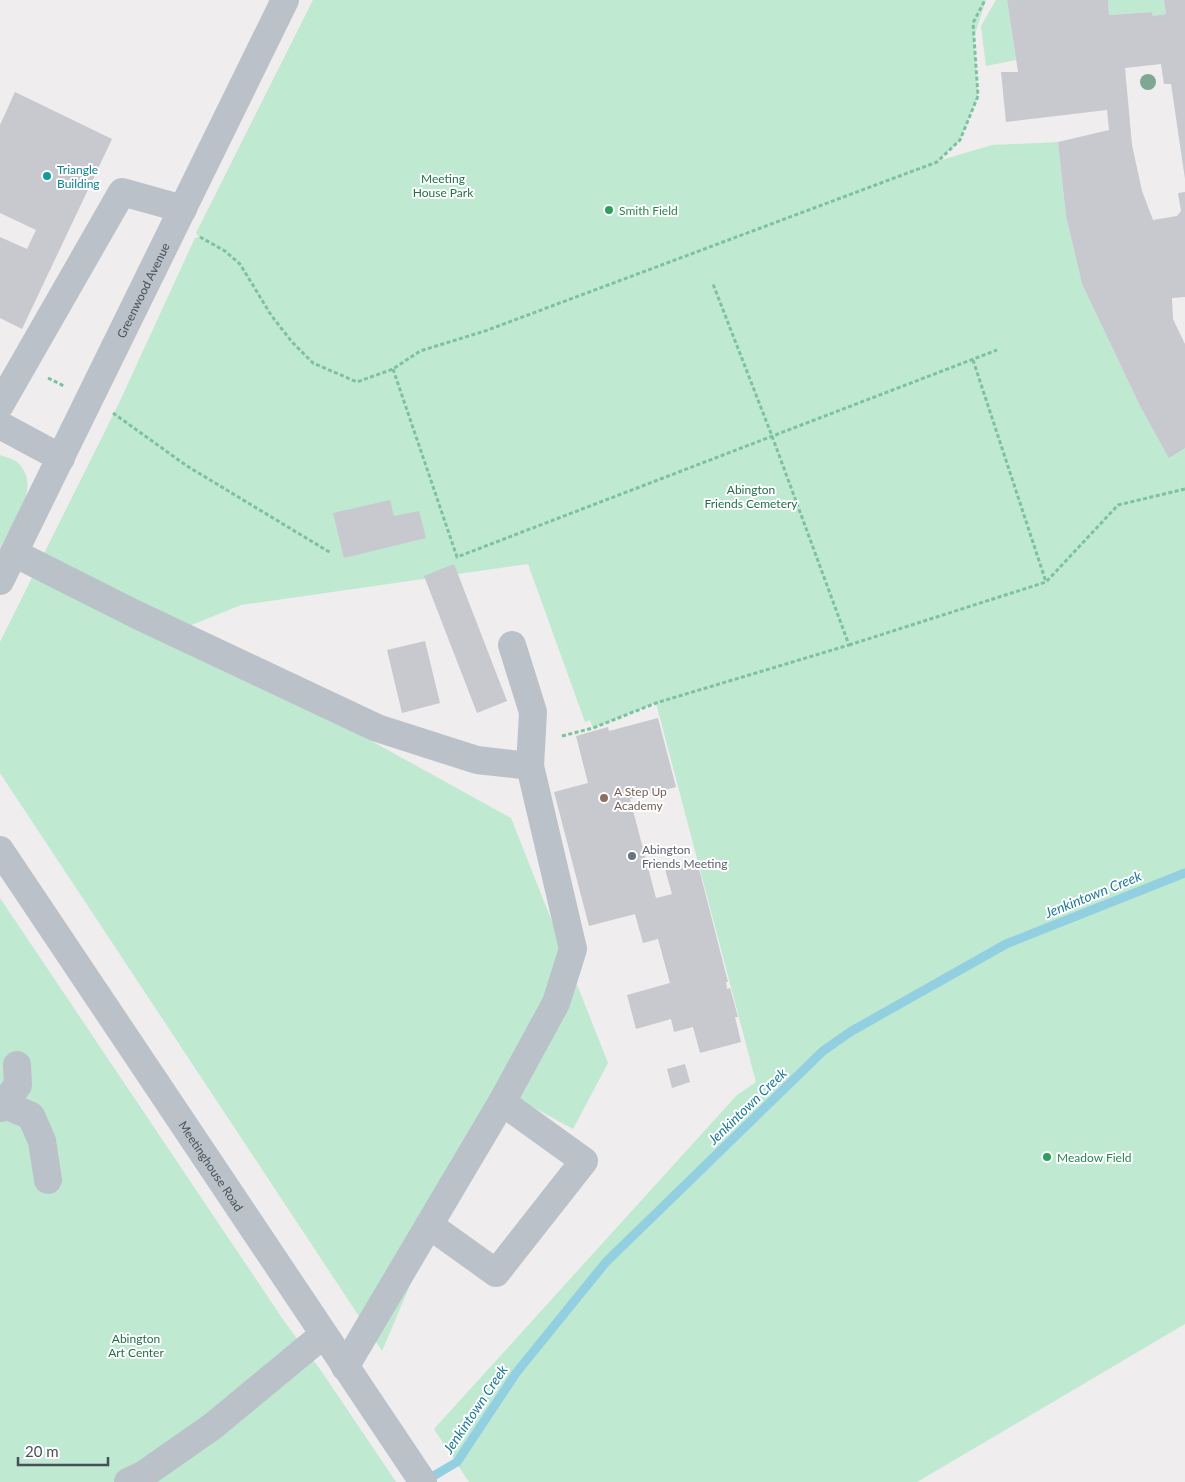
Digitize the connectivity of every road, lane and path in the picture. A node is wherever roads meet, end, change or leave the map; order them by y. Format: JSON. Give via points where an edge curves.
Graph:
{"nodes":[{"id":1,"x":285,"y":0,"type":"edge"},
{"id":2,"x":985,"y":0,"type":"edge"},
{"id":3,"x":188,"y":221,"type":"junction"},
{"id":4,"x":713,"y":284,"type":"dead end"},
{"id":5,"x":997,"y":350,"type":"dead end"},
{"id":6,"x":973,"y":360,"type":"junction"},
{"id":7,"x":392,"y":369,"type":"junction"},
{"id":8,"x":0,"y":406,"type":"edge"},
{"id":9,"x":108,"y":409,"type":"dead end"},
{"id":10,"x":0,"y":425,"type":"edge"},
{"id":11,"x":772,"y":436,"type":"junction"},
{"id":12,"x":61,"y":458,"type":"junction"},
{"id":13,"x":1185,"y":489,"type":"edge"},
{"id":14,"x":14,"y":553,"type":"junction"},
{"id":15,"x":331,"y":553,"type":"dead end"},
{"id":16,"x":0,"y":581,"type":"edge"},
{"id":17,"x":1046,"y":582,"type":"junction"},
{"id":18,"x":512,"y":645,"type":"dead end"},
{"id":19,"x":849,"y":645,"type":"junction"},
{"id":20,"x":530,"y":755,"type":"junction"},
{"id":21,"x":0,"y":850,"type":"edge"},
{"id":22,"x":17,"y":1065,"type":"dead end"},
{"id":23,"x":502,"y":1102,"type":"junction"},
{"id":24,"x":2,"y":1106,"type":"edge"},
{"id":25,"x":48,"y":1180,"type":"dead end"},
{"id":26,"x":429,"y":1225,"type":"junction"},
{"id":27,"x":323,"y":1335,"type":"junction"},
{"id":28,"x":345,"y":1367,"type":"junction"},
{"id":29,"x":128,"y":1482,"type":"edge"},
{"id":30,"x":423,"y":1482,"type":"edge"}],
"edges":[{"from":1,"to":3,"type":"street","name":"Greenwood Avenue"},
{"from":2,"to":7,"type":"path","via":[[973,23],[978,96],[960,140],[937,162],[494,327],[420,351]]},
{"from":3,"to":7,"type":"path","via":[[240,264],[271,316],[313,363],[357,382]]},
{"from":3,"to":8,"type":"street","via":[[122,192]]},
{"from":3,"to":12,"type":"street","name":"Greenwood Avenue"},
{"from":4,"to":11,"type":"path"},
{"from":5,"to":6,"type":"path"},
{"from":6,"to":11,"type":"path"},
{"from":6,"to":17,"type":"path"},
{"from":7,"to":11,"type":"path","via":[[457,556]]},
{"from":9,"to":15,"type":"path","via":[[187,466]]},
{"from":10,"to":12,"type":"street"},
{"from":11,"to":19,"type":"path"},
{"from":12,"to":14,"type":"street","name":"Greenwood Avenue"},
{"from":13,"to":17,"type":"path","via":[[1118,505]]},
{"from":14,"to":16,"type":"street","name":"Greenwood Avenue"},
{"from":14,"to":20,"type":"street","via":[[377,728],[477,760]]},
{"from":17,"to":19,"type":"path"},
{"from":18,"to":20,"type":"street","via":[[533,712]]},
{"from":19,"to":20,"type":"path","via":[[656,703]]},
{"from":20,"to":23,"type":"street","via":[[573,949],[556,1003]]},
{"from":21,"to":27,"type":"street","name":"Meetinghouse Road"},
{"from":22,"to":24,"type":"street","via":[[18,1085]]},
{"from":23,"to":26,"type":"street"},
{"from":23,"to":26,"type":"street","via":[[584,1161],[496,1273]]},
{"from":24,"to":25,"type":"street","via":[[31,1116],[42,1141]]},
{"from":26,"to":28,"type":"street"},
{"from":27,"to":28,"type":"street","name":"Meetinghouse Road"},
{"from":27,"to":29,"type":"street","via":[[213,1426]]},
{"from":28,"to":30,"type":"street","name":"Meetinghouse Road"}]}
